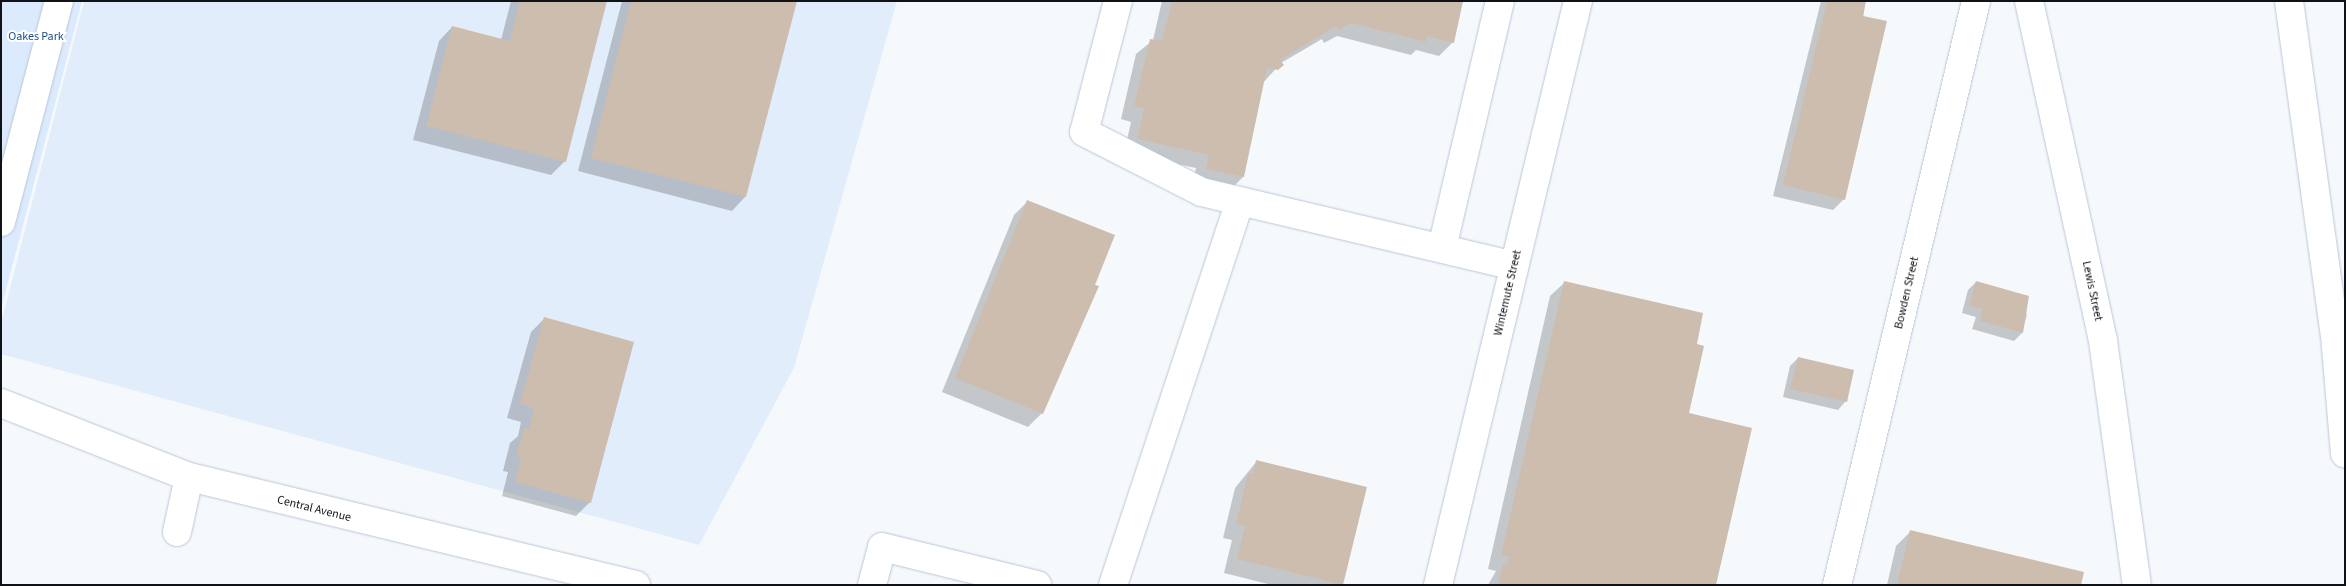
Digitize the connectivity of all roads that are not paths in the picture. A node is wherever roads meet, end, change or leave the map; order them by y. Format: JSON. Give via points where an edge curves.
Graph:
{"nodes":[{"id":1,"x":59,"y":1,"type":"edge"},
{"id":2,"x":1118,"y":1,"type":"edge"},
{"id":3,"x":1500,"y":1,"type":"edge"},
{"id":4,"x":1578,"y":1,"type":"edge"},
{"id":5,"x":1976,"y":1,"type":"edge"},
{"id":6,"x":2289,"y":1,"type":"edge"},
{"id":7,"x":2023,"y":3,"type":"edge"},
{"id":8,"x":1240,"y":201,"type":"junction"},
{"id":9,"x":1,"y":222,"type":"edge"},
{"id":10,"x":1442,"y":248,"type":"junction"},
{"id":11,"x":1514,"y":266,"type":"junction"},
{"id":12,"x":1,"y":402,"type":"edge"},
{"id":13,"x":2345,"y":454,"type":"edge"},
{"id":14,"x":189,"y":477,"type":"junction"},
{"id":15,"x":177,"y":532,"type":"dead end"},
{"id":16,"x":636,"y":585,"type":"edge"},
{"id":17,"x":872,"y":585,"type":"edge"},
{"id":18,"x":1037,"y":585,"type":"edge"},
{"id":19,"x":1113,"y":585,"type":"edge"},
{"id":20,"x":1438,"y":585,"type":"edge"},
{"id":21,"x":1838,"y":585,"type":"edge"},
{"id":22,"x":2137,"y":585,"type":"edge"}],
"edges":[{"from":1,"to":9,"type":"street"},
{"from":2,"to":8,"type":"street","via":[[1084,132],[1202,192]]},
{"from":3,"to":10,"type":"street"},
{"from":4,"to":11,"type":"street","name":"Wintemute Street"},
{"from":5,"to":21,"type":"street","name":"Bowden Street"},
{"from":6,"to":13,"type":"street","via":[[2335,335]]},
{"from":7,"to":22,"type":"street","name":"Lewis Street","via":[[2103,341]]},
{"from":8,"to":10,"type":"street"},
{"from":8,"to":19,"type":"street"},
{"from":10,"to":11,"type":"street"},
{"from":11,"to":20,"type":"street","name":"Wintemute Street"},
{"from":12,"to":14,"type":"street","name":"Central Avenue"},
{"from":14,"to":15,"type":"street"},
{"from":14,"to":16,"type":"street","name":"Central Avenue"},
{"from":17,"to":18,"type":"street","via":[[882,547]]}]}
